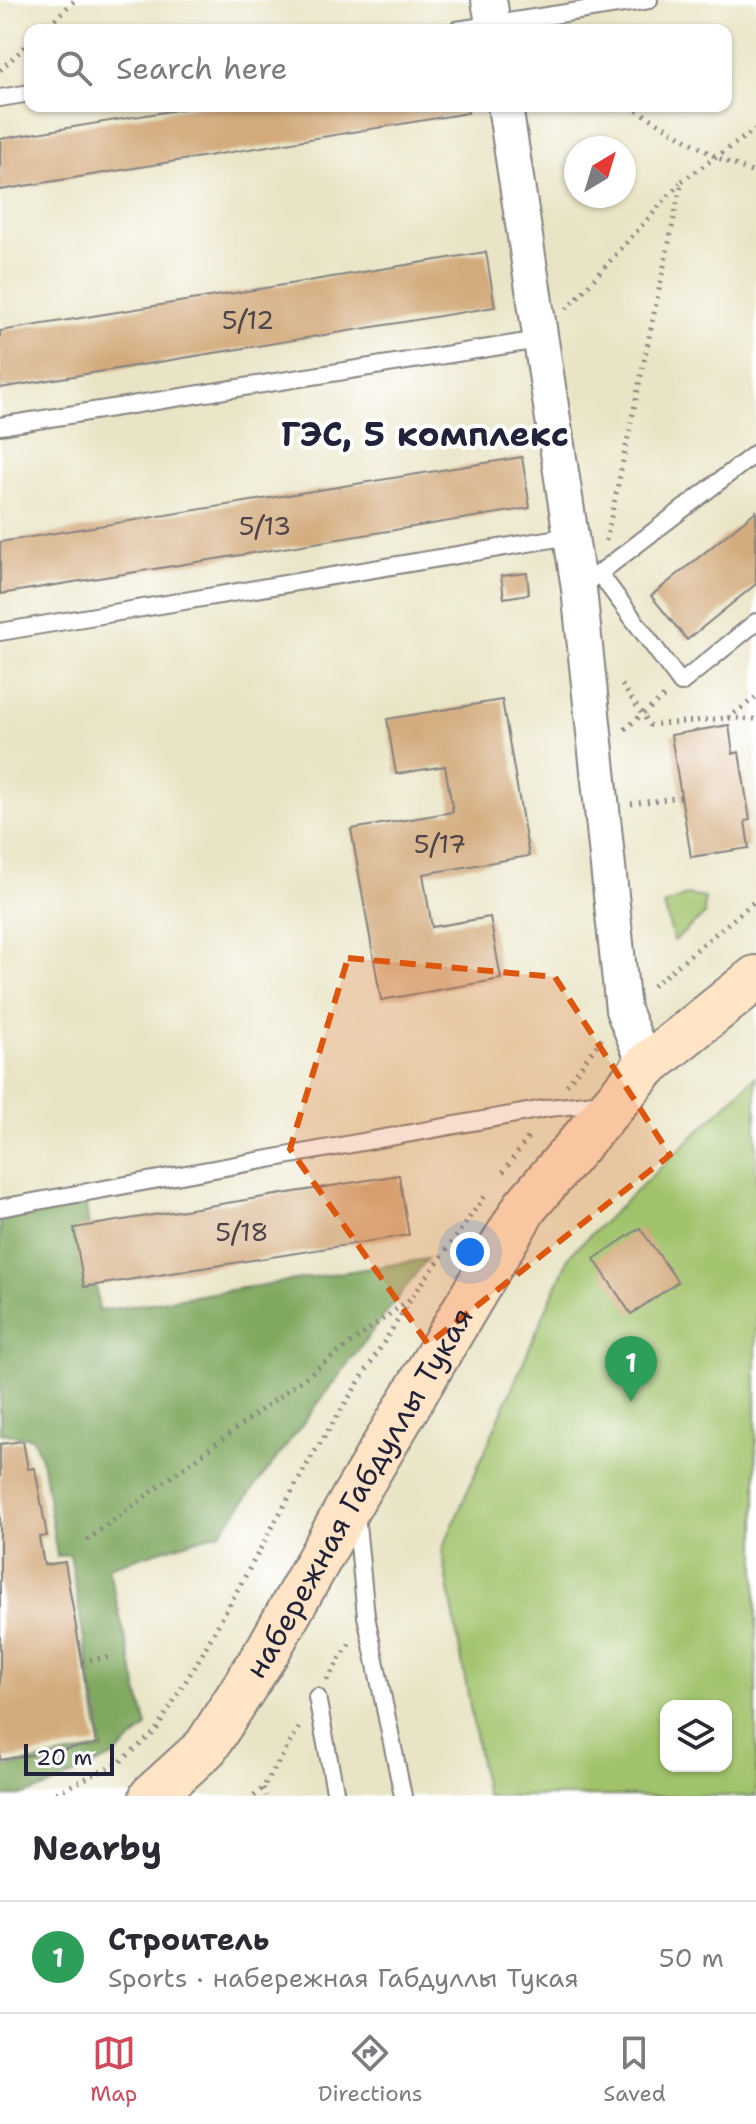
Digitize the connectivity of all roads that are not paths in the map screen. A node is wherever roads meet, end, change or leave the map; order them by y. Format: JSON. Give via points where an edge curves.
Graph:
{"nodes":[{"id":1,"x":649,"y":0,"type":"edge"},
{"id":2,"x":492,"y":18,"type":"edge"},
{"id":3,"x":24,"y":94,"type":"edge"},
{"id":4,"x":0,"y":98,"type":"edge"},
{"id":5,"x":506,"y":112,"type":"edge"},
{"id":6,"x":539,"y":340,"type":"junction"},
{"id":7,"x":0,"y":426,"type":"edge"},
{"id":8,"x":756,"y":453,"type":"edge"},
{"id":9,"x":570,"y":536,"type":"junction"},
{"id":10,"x":589,"y":581,"type":"junction"},
{"id":11,"x":756,"y":622,"type":"edge"},
{"id":12,"x":0,"y":632,"type":"edge"},
{"id":13,"x":756,"y":978,"type":"edge"},
{"id":14,"x":646,"y":1066,"type":"junction"},
{"id":15,"x":614,"y":1101,"type":"junction"},
{"id":16,"x":0,"y":1208,"type":"edge"},
{"id":17,"x":355,"y":1495,"type":"junction"},
{"id":18,"x":317,"y":1697,"type":"dead end"},
{"id":19,"x":152,"y":1796,"type":"edge"},
{"id":20,"x":336,"y":1796,"type":"edge"},
{"id":21,"x":403,"y":1796,"type":"edge"}],
"edges":[{"from":1,"to":2,"type":"lane"},
{"from":3,"to":4,"type":"lane"},
{"from":5,"to":6,"type":"street"},
{"from":6,"to":7,"type":"lane"},
{"from":6,"to":9,"type":"street"},
{"from":8,"to":10,"type":"lane"},
{"from":9,"to":10,"type":"street"},
{"from":9,"to":12,"type":"lane"},
{"from":10,"to":11,"type":"lane","via":[[681,683]]},
{"from":10,"to":14,"type":"street","via":[[596,753],[623,1010]]},
{"from":13,"to":14,"type":"main road","name":"набережная Габдуллы Тукая"},
{"from":14,"to":15,"type":"main road","name":"набережная Габдуллы Тукая"},
{"from":15,"to":16,"type":"lane","via":[[549,1108]]},
{"from":15,"to":17,"type":"main road","name":"набережная Габдуллы Тукая","via":[[525,1207]]},
{"from":17,"to":19,"type":"main road","name":"набережная Габдуллы Тукая","via":[[206,1747]]},
{"from":17,"to":21,"type":"lane","via":[[366,1616]]},
{"from":18,"to":20,"type":"lane"}]}
